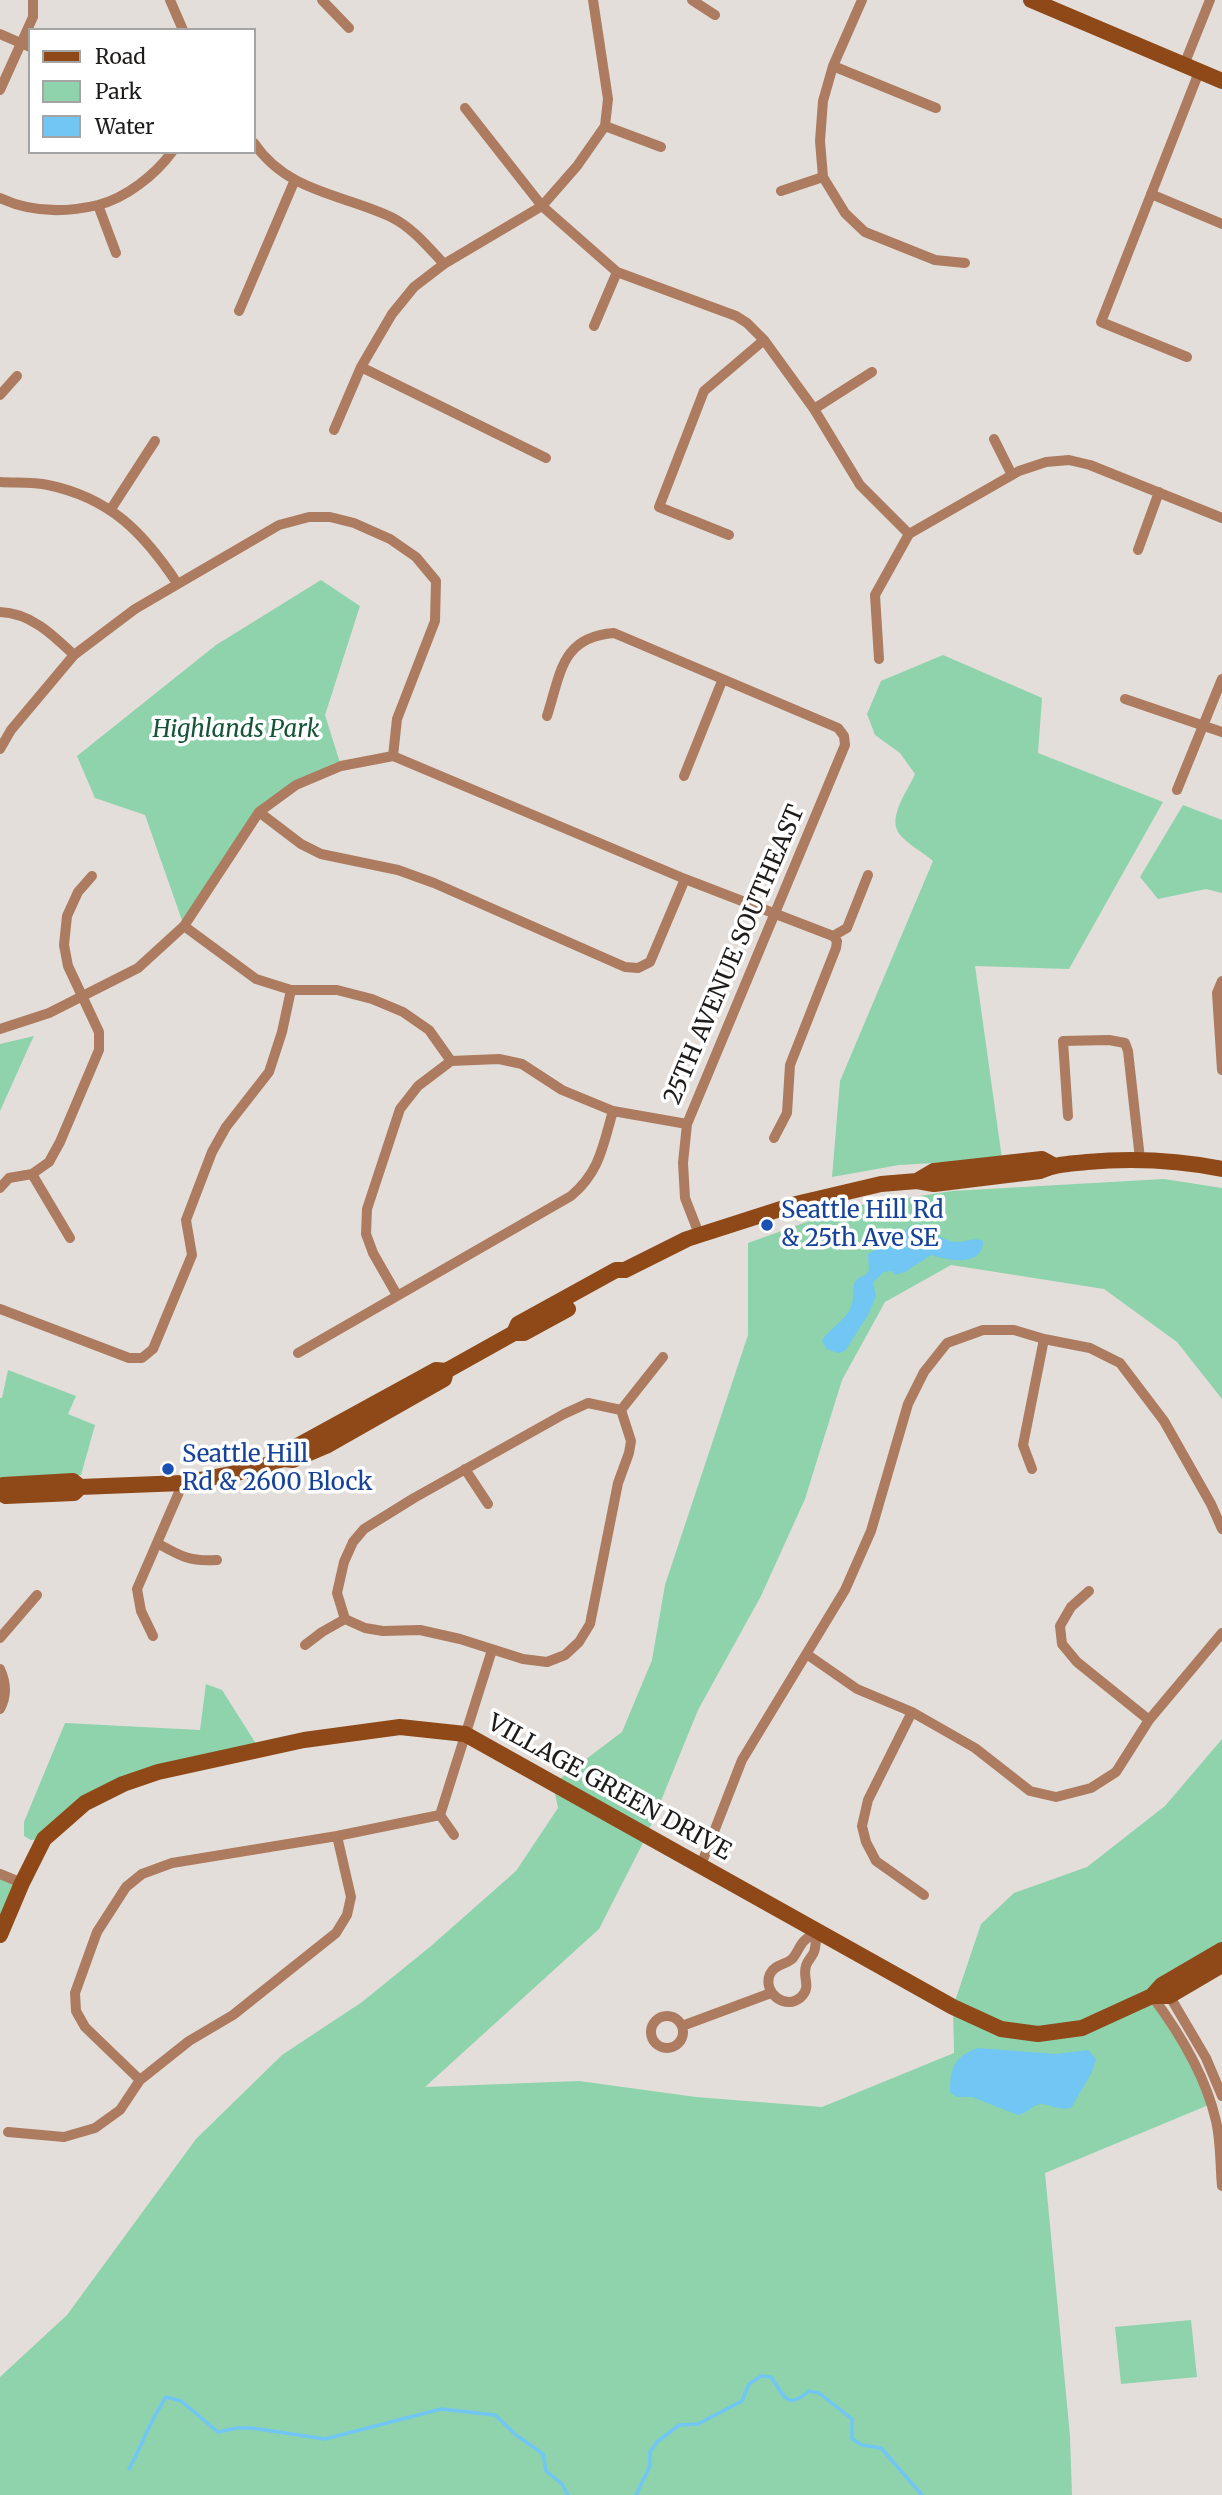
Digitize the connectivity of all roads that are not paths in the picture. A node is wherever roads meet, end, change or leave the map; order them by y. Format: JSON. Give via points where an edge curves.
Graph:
{"nodes":[{"id":1,"x":33,"y":0,"type":"edge"},
{"id":2,"x":170,"y":0,"type":"edge"},
{"id":3,"x":322,"y":0,"type":"edge"},
{"id":4,"x":593,"y":0,"type":"edge"},
{"id":5,"x":692,"y":0,"type":"edge"},
{"id":6,"x":862,"y":0,"type":"edge"},
{"id":7,"x":1031,"y":0,"type":"edge"},
{"id":8,"x":1210,"y":0,"type":"edge"},
{"id":9,"x":1058,"y":5,"type":"edge"},
{"id":10,"x":715,"y":15,"type":"dead end"},
{"id":11,"x":30,"y":28,"type":"edge"},
{"id":12,"x":182,"y":28,"type":"edge"},
{"id":13,"x":349,"y":28,"type":"dead end"},
{"id":14,"x":0,"y":34,"type":"edge"},
{"id":15,"x":25,"y":45,"type":"edge"},
{"id":16,"x":833,"y":66,"type":"junction"},
{"id":17,"x":1192,"y":69,"type":"junction"},
{"id":18,"x":1222,"y":81,"type":"edge"},
{"id":19,"x":0,"y":90,"type":"edge"},
{"id":20,"x":465,"y":108,"type":"dead end"},
{"id":21,"x":936,"y":108,"type":"dead end"},
{"id":22,"x":605,"y":126,"type":"junction"},
{"id":23,"x":256,"y":145,"type":"edge"},
{"id":24,"x":660,"y":148,"type":"dead end"},
{"id":25,"x":171,"y":154,"type":"edge"},
{"id":26,"x":823,"y":177,"type":"junction"},
{"id":27,"x":294,"y":181,"type":"junction"},
{"id":28,"x":781,"y":191,"type":"dead end"},
{"id":29,"x":1152,"y":194,"type":"junction"},
{"id":30,"x":0,"y":198,"type":"edge"},
{"id":31,"x":98,"y":205,"type":"junction"},
{"id":32,"x":542,"y":206,"type":"junction"},
{"id":33,"x":1222,"y":224,"type":"edge"},
{"id":34,"x":116,"y":253,"type":"dead end"},
{"id":35,"x":965,"y":263,"type":"dead end"},
{"id":36,"x":444,"y":264,"type":"junction"},
{"id":37,"x":617,"y":272,"type":"junction"},
{"id":38,"x":239,"y":311,"type":"dead end"},
{"id":39,"x":594,"y":327,"type":"dead end"},
{"id":40,"x":764,"y":340,"type":"junction"},
{"id":41,"x":1187,"y":357,"type":"dead end"},
{"id":42,"x":362,"y":367,"type":"junction"},
{"id":43,"x":872,"y":372,"type":"dead end"},
{"id":44,"x":17,"y":376,"type":"dead end"},
{"id":45,"x":0,"y":395,"type":"edge"},
{"id":46,"x":814,"y":409,"type":"junction"},
{"id":47,"x":334,"y":430,"type":"dead end"},
{"id":48,"x":994,"y":439,"type":"dead end"},
{"id":49,"x":155,"y":441,"type":"dead end"},
{"id":50,"x":546,"y":457,"type":"dead end"},
{"id":51,"x":1012,"y":475,"type":"junction"},
{"id":52,"x":0,"y":482,"type":"edge"},
{"id":53,"x":1159,"y":492,"type":"junction"},
{"id":54,"x":111,"y":509,"type":"junction"},
{"id":55,"x":1222,"y":518,"type":"edge"},
{"id":56,"x":909,"y":534,"type":"junction"},
{"id":57,"x":729,"y":535,"type":"dead end"},
{"id":58,"x":1138,"y":550,"type":"dead end"},
{"id":59,"x":177,"y":583,"type":"junction"},
{"id":60,"x":0,"y":612,"type":"edge"},
{"id":61,"x":74,"y":655,"type":"junction"},
{"id":62,"x":879,"y":659,"type":"dead end"},
{"id":63,"x":1222,"y":679,"type":"edge"},
{"id":64,"x":722,"y":681,"type":"junction"},
{"id":65,"x":1125,"y":699,"type":"dead end"},
{"id":66,"x":547,"y":716,"type":"dead end"},
{"id":67,"x":1204,"y":725,"type":"junction"},
{"id":68,"x":1222,"y":732,"type":"edge"},
{"id":69,"x":0,"y":749,"type":"edge"},
{"id":70,"x":393,"y":756,"type":"junction"},
{"id":71,"x":684,"y":776,"type":"dead end"},
{"id":72,"x":1177,"y":790,"type":"dead end"},
{"id":73,"x":259,"y":812,"type":"junction"},
{"id":74,"x":868,"y":875,"type":"dead end"},
{"id":75,"x":92,"y":876,"type":"dead end"},
{"id":76,"x":685,"y":879,"type":"junction"},
{"id":77,"x":774,"y":914,"type":"junction"},
{"id":78,"x":184,"y":926,"type":"junction"},
{"id":79,"x":835,"y":939,"type":"junction"},
{"id":80,"x":1222,"y":981,"type":"edge"},
{"id":81,"x":291,"y":990,"type":"junction"},
{"id":82,"x":84,"y":996,"type":"junction"},
{"id":83,"x":0,"y":1029,"type":"edge"},
{"id":84,"x":452,"y":1061,"type":"junction"},
{"id":85,"x":1221,"y":1070,"type":"edge"},
{"id":86,"x":613,"y":1111,"type":"junction"},
{"id":87,"x":1068,"y":1116,"type":"dead end"},
{"id":88,"x":687,"y":1124,"type":"junction"},
{"id":89,"x":774,"y":1138,"type":"dead end"},
{"id":90,"x":1140,"y":1159,"type":"junction"},
{"id":91,"x":1222,"y":1169,"type":"edge"},
{"id":92,"x":32,"y":1174,"type":"junction"},
{"id":93,"x":0,"y":1188,"type":"edge"},
{"id":94,"x":699,"y":1234,"type":"junction"},
{"id":95,"x":70,"y":1238,"type":"dead end"},
{"id":96,"x":397,"y":1295,"type":"junction"},
{"id":97,"x":0,"y":1309,"type":"edge"},
{"id":98,"x":1044,"y":1339,"type":"junction"},
{"id":99,"x":298,"y":1353,"type":"dead end"},
{"id":100,"x":663,"y":1357,"type":"dead end"},
{"id":101,"x":621,"y":1409,"type":"junction"},
{"id":102,"x":465,"y":1469,"type":"junction"},
{"id":103,"x":1032,"y":1469,"type":"dead end"},
{"id":104,"x":183,"y":1483,"type":"junction"},
{"id":105,"x":0,"y":1491,"type":"edge"},
{"id":106,"x":488,"y":1504,"type":"dead end"},
{"id":107,"x":1222,"y":1529,"type":"edge"},
{"id":108,"x":157,"y":1543,"type":"junction"},
{"id":109,"x":217,"y":1560,"type":"dead end"},
{"id":110,"x":1089,"y":1591,"type":"dead end"},
{"id":111,"x":37,"y":1595,"type":"dead end"},
{"id":112,"x":345,"y":1619,"type":"junction"},
{"id":113,"x":1222,"y":1633,"type":"edge"},
{"id":114,"x":153,"y":1636,"type":"dead end"},
{"id":115,"x":0,"y":1638,"type":"edge"},
{"id":116,"x":305,"y":1645,"type":"dead end"},
{"id":117,"x":492,"y":1650,"type":"junction"},
{"id":118,"x":807,"y":1655,"type":"junction"},
{"id":119,"x":0,"y":1669,"type":"edge"},
{"id":120,"x":0,"y":1709,"type":"edge"},
{"id":121,"x":912,"y":1712,"type":"junction"},
{"id":122,"x":1149,"y":1720,"type":"junction"},
{"id":123,"x":465,"y":1734,"type":"junction"},
{"id":124,"x":440,"y":1815,"type":"junction"},
{"id":125,"x":454,"y":1835,"type":"dead end"},
{"id":126,"x":337,"y":1836,"type":"junction"},
{"id":127,"x":701,"y":1865,"type":"junction"},
{"id":128,"x":0,"y":1874,"type":"edge"},
{"id":129,"x":22,"y":1883,"type":"junction"},
{"id":130,"x":924,"y":1895,"type":"dead end"},
{"id":131,"x":817,"y":1931,"type":"junction"},
{"id":132,"x":0,"y":1935,"type":"edge"},
{"id":133,"x":1222,"y":1950,"type":"edge"},
{"id":134,"x":1222,"y":1965,"type":"edge"},
{"id":135,"x":771,"y":1993,"type":"junction"},
{"id":136,"x":1161,"y":1993,"type":"junction"},
{"id":137,"x":682,"y":2026,"type":"dead end"},
{"id":138,"x":140,"y":2080,"type":"junction"},
{"id":139,"x":1222,"y":2096,"type":"edge"},
{"id":140,"x":8,"y":2132,"type":"dead end"},
{"id":141,"x":1222,"y":2186,"type":"edge"}],
"edges":[{"from":1,"to":11,"type":"street"},
{"from":2,"to":12,"type":"street"},
{"from":3,"to":13,"type":"street"},
{"from":4,"to":22,"type":"street","via":[[608,99]]},
{"from":5,"to":10,"type":"street"},
{"from":6,"to":16,"type":"street"},
{"from":7,"to":9,"type":"street"},
{"from":8,"to":17,"type":"street"},
{"from":9,"to":17,"type":"street"},
{"from":14,"to":15,"type":"street"},
{"from":15,"to":19,"type":"street"},
{"from":16,"to":21,"type":"street"},
{"from":16,"to":26,"type":"street","via":[[823,101]]},
{"from":17,"to":18,"type":"street"},
{"from":17,"to":29,"type":"street"},
{"from":20,"to":32,"type":"street"},
{"from":22,"to":24,"type":"street"},
{"from":22,"to":32,"type":"street"},
{"from":23,"to":27,"type":"street"},
{"from":25,"to":31,"type":"street","via":[[135,187]]},
{"from":26,"to":28,"type":"street"},
{"from":26,"to":35,"type":"street","via":[[845,213],[865,232],[934,260]]},
{"from":27,"to":36,"type":"street","via":[[392,218],[412,230]]},
{"from":27,"to":38,"type":"street"},
{"from":29,"to":33,"type":"street"},
{"from":29,"to":41,"type":"street","via":[[1101,322]]},
{"from":30,"to":31,"type":"street","via":[[19,207],[52,212]]},
{"from":31,"to":34,"type":"street"},
{"from":32,"to":36,"type":"street"},
{"from":32,"to":37,"type":"street"},
{"from":36,"to":42,"type":"street","via":[[414,287],[392,314]]},
{"from":37,"to":39,"type":"street"},
{"from":37,"to":40,"type":"street","via":[[736,316]]},
{"from":40,"to":46,"type":"street"},
{"from":40,"to":57,"type":"street","via":[[704,391],[659,507]]},
{"from":42,"to":47,"type":"street"},
{"from":42,"to":50,"type":"street"},
{"from":43,"to":46,"type":"street"},
{"from":44,"to":45,"type":"street"},
{"from":46,"to":56,"type":"street","via":[[860,485]]},
{"from":48,"to":51,"type":"street"},
{"from":49,"to":54,"type":"street"},
{"from":51,"to":53,"type":"street","via":[[1046,462],[1069,460]]},
{"from":51,"to":56,"type":"street"},
{"from":52,"to":54,"type":"street","via":[[47,485]]},
{"from":53,"to":55,"type":"street"},
{"from":53,"to":58,"type":"street"},
{"from":54,"to":59,"type":"street","via":[[139,532]]},
{"from":56,"to":62,"type":"street","via":[[875,595]]},
{"from":59,"to":61,"type":"street"},
{"from":59,"to":70,"type":"street","via":[[279,525],[309,517],[354,523],[416,557],[436,581],[435,621],[397,719]]},
{"from":60,"to":61,"type":"street","via":[[42,626]]},
{"from":61,"to":69,"type":"street"},
{"from":63,"to":67,"type":"street"},
{"from":64,"to":66,"type":"street","via":[[614,633],[587,638],[563,665]]},
{"from":64,"to":71,"type":"street"},
{"from":64,"to":77,"type":"street","name":"25TH AVENUE SOUTHEAST","via":[[838,728],[844,736],[845,745]]},
{"from":65,"to":67,"type":"street"},
{"from":67,"to":68,"type":"street"},
{"from":67,"to":72,"type":"street"},
{"from":70,"to":73,"type":"street","via":[[341,766],[306,780]]},
{"from":70,"to":76,"type":"street"},
{"from":73,"to":76,"type":"street","via":[[321,854],[398,870],[434,883],[625,967],[638,968],[650,962]]},
{"from":73,"to":78,"type":"street"},
{"from":74,"to":79,"type":"street","via":[[847,928]]},
{"from":75,"to":82,"type":"street","via":[[67,916],[64,945],[68,966]]},
{"from":76,"to":77,"type":"street"},
{"from":77,"to":79,"type":"street"},
{"from":77,"to":88,"type":"street","name":"25TH AVENUE SOUTHEAST"},
{"from":78,"to":81,"type":"street","via":[[256,979]]},
{"from":78,"to":82,"type":"street","via":[[138,968]]},
{"from":79,"to":89,"type":"street","via":[[790,1065],[787,1113]]},
{"from":80,"to":85,"type":"street","via":[[1217,993]]},
{"from":81,"to":84,"type":"street","via":[[337,990],[403,1012],[429,1030]]},
{"from":81,"to":97,"type":"street","via":[[269,1072],[212,1152],[186,1220],[192,1255],[153,1349],[142,1358],[129,1358]]},
{"from":82,"to":83,"type":"street"},
{"from":82,"to":92,"type":"street","via":[[99,1032],[99,1050],[60,1142],[49,1162]]},
{"from":84,"to":86,"type":"street","via":[[499,1059],[522,1064],[562,1090]]},
{"from":84,"to":96,"type":"street","via":[[418,1086],[400,1109],[367,1209],[366,1234]]},
{"from":86,"to":88,"type":"street"},
{"from":86,"to":96,"type":"street","via":[[596,1168],[571,1196]]},
{"from":87,"to":90,"type":"street","via":[[1063,1041],[1125,1043]]},
{"from":88,"to":94,"type":"street","name":"25TH AVENUE SOUTHEAST","via":[[685,1198]]},
{"from":90,"to":91,"type":"street"},
{"from":90,"to":94,"type":"street","via":[[1053,1165],[1040,1171],[934,1184],[881,1184]]},
{"from":92,"to":93,"type":"street","via":[[9,1178]]},
{"from":92,"to":95,"type":"street"},
{"from":94,"to":104,"type":"street","via":[[625,1270],[622,1279],[524,1333],[514,1333],[446,1371],[436,1370],[290,1450],[283,1460]]},
{"from":96,"to":99,"type":"street"},
{"from":98,"to":103,"type":"street","via":[[1023,1446]]},
{"from":98,"to":107,"type":"street","via":[[1090,1348],[1120,1363],[1164,1421]]},
{"from":98,"to":118,"type":"street","via":[[1014,1330],[983,1330],[947,1343],[923,1372],[908,1404],[871,1531],[845,1590]]},
{"from":100,"to":101,"type":"street"},
{"from":101,"to":102,"type":"street","via":[[588,1403]]},
{"from":101,"to":117,"type":"street","via":[[631,1441],[618,1483],[590,1624],[565,1655],[547,1661]]},
{"from":102,"to":106,"type":"street"},
{"from":102,"to":112,"type":"street","via":[[379,1518],[353,1542],[337,1593]]},
{"from":104,"to":105,"type":"street","via":[[80,1487],[74,1493],[6,1496]]},
{"from":104,"to":108,"type":"street"},
{"from":108,"to":109,"type":"street","via":[[181,1557]]},
{"from":108,"to":114,"type":"street","via":[[137,1589]]},
{"from":110,"to":122,"type":"street","via":[[1071,1607],[1060,1626],[1062,1644],[1076,1662]]},
{"from":111,"to":115,"type":"street"},
{"from":112,"to":116,"type":"street"},
{"from":112,"to":117,"type":"street","via":[[383,1631],[420,1630]]},
{"from":113,"to":122,"type":"street"},
{"from":117,"to":123,"type":"street"},
{"from":118,"to":121,"type":"street","via":[[857,1689]]},
{"from":118,"to":127,"type":"street","via":[[742,1760]]},
{"from":119,"to":120,"type":"street","via":[[5,1680]]},
{"from":121,"to":122,"type":"street","via":[[975,1748],[1030,1791],[1056,1797],[1091,1788],[1116,1772]]},
{"from":121,"to":130,"type":"street","via":[[868,1800],[862,1826],[876,1861]]},
{"from":123,"to":124,"type":"street"},
{"from":123,"to":127,"type":"street","name":"VILLAGE GREEN DRIVE"},
{"from":123,"to":129,"type":"street","name":"VILLAGE GREEN DRIVE","via":[[400,1727],[304,1740],[158,1772],[85,1803],[44,1839]]},
{"from":124,"to":125,"type":"street"},
{"from":124,"to":126,"type":"street"},
{"from":126,"to":138,"type":"street","via":[[351,1897],[336,1933],[233,2015],[189,2041]]},
{"from":126,"to":138,"type":"street","via":[[172,1863],[142,1874],[126,1887],[97,1931],[75,1993],[76,2011],[85,2027]]},
{"from":127,"to":131,"type":"street","name":"VILLAGE GREEN DRIVE"},
{"from":128,"to":129,"type":"street"},
{"from":129,"to":132,"type":"street","name":"VILLAGE GREEN DRIVE"},
{"from":131,"to":135,"type":"street","via":[[791,1960],[773,1969],[768,1981]]},
{"from":131,"to":135,"type":"street","via":[[806,1966],[804,1994],[789,2002]]},
{"from":131,"to":136,"type":"street","name":"VILLAGE GREEN DRIVE","via":[[1001,2029],[1038,2034],[1082,2028]]},
{"from":133,"to":136,"type":"street","name":"VILLAGE GREEN DRIVE"},
{"from":134,"to":136,"type":"street","name":"VILLAGE GREEN DRIVE"},
{"from":135,"to":137,"type":"street"},
{"from":136,"to":139,"type":"street","via":[[1206,2058]]},
{"from":136,"to":141,"type":"street","via":[[1217,2122]]},
{"from":138,"to":140,"type":"street","via":[[120,2110],[95,2129],[64,2137]]}]}
